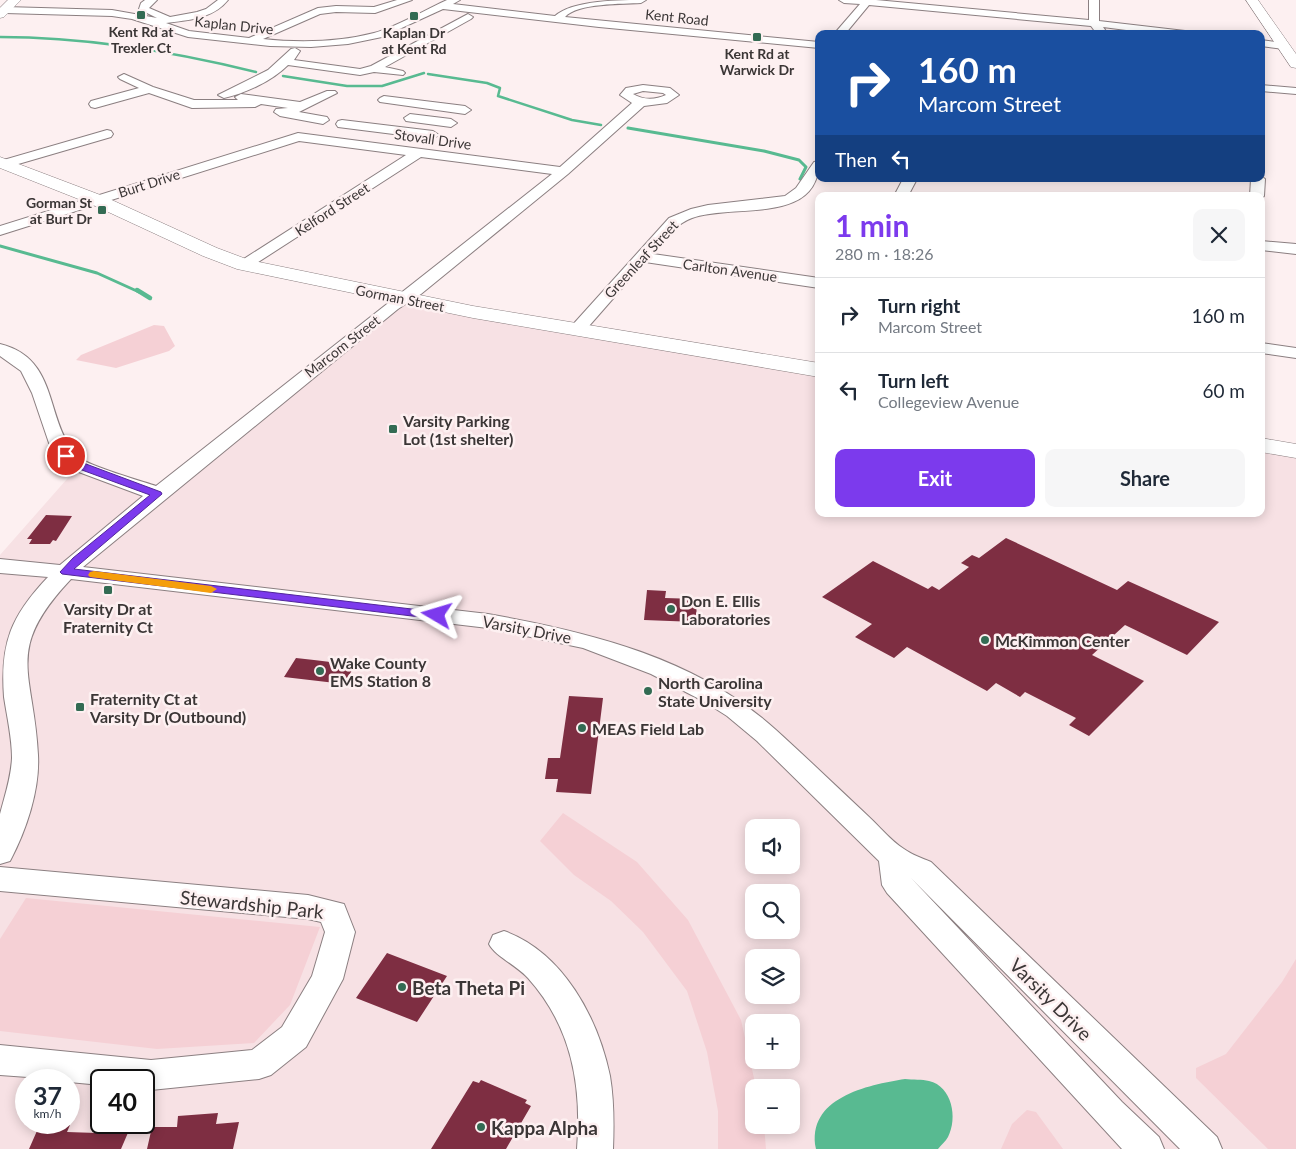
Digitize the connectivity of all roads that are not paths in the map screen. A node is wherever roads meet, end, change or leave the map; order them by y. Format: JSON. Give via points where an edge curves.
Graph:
{"nodes":[{"id":1,"x":15,"y":0,"type":"edge"},
{"id":2,"x":152,"y":0,"type":"edge"},
{"id":3,"x":224,"y":0,"type":"edge"},
{"id":4,"x":407,"y":0,"type":"edge"},
{"id":5,"x":455,"y":0,"type":"edge"},
{"id":6,"x":641,"y":0,"type":"edge"},
{"id":7,"x":844,"y":0,"type":"edge"},
{"id":8,"x":1094,"y":0,"type":"edge"},
{"id":9,"x":1252,"y":0,"type":"edge"},
{"id":10,"x":1265,"y":0,"type":"edge"},
{"id":11,"x":867,"y":2,"type":"junction"},
{"id":12,"x":443,"y":6,"type":"junction"},
{"id":13,"x":3,"y":12,"type":"edge"},
{"id":14,"x":468,"y":17,"type":"dead end"},
{"id":15,"x":168,"y":19,"type":"junction"},
{"id":16,"x":558,"y":19,"type":"junction"},
{"id":17,"x":153,"y":22,"type":"junction"},
{"id":18,"x":1094,"y":23,"type":"junction"},
{"id":19,"x":397,"y":28,"type":"junction"},
{"id":20,"x":842,"y":30,"type":"edge"},
{"id":21,"x":1099,"y":30,"type":"edge"},
{"id":22,"x":1152,"y":30,"type":"edge"},
{"id":23,"x":438,"y":33,"type":"junction"},
{"id":24,"x":250,"y":41,"type":"junction"},
{"id":25,"x":1265,"y":43,"type":"edge"},
{"id":26,"x":300,"y":44,"type":"junction"},
{"id":27,"x":1290,"y":44,"type":"edge"},
{"id":28,"x":815,"y":45,"type":"edge"},
{"id":29,"x":287,"y":62,"type":"junction"},
{"id":30,"x":1296,"y":64,"type":"edge"},
{"id":31,"x":374,"y":69,"type":"junction"},
{"id":32,"x":400,"y":73,"type":"dead end"},
{"id":33,"x":124,"y":76,"type":"dead end"},
{"id":34,"x":1265,"y":88,"type":"edge"},
{"id":35,"x":150,"y":89,"type":"junction"},
{"id":36,"x":1296,"y":91,"type":"edge"},
{"id":37,"x":331,"y":92,"type":"dead end"},
{"id":38,"x":165,"y":93,"type":"junction"},
{"id":39,"x":224,"y":95,"type":"junction"},
{"id":40,"x":384,"y":100,"type":"dead end"},
{"id":41,"x":257,"y":101,"type":"junction"},
{"id":42,"x":642,"y":102,"type":"dead end"},
{"id":43,"x":95,"y":104,"type":"dead end"},
{"id":44,"x":424,"y":105,"type":"junction"},
{"id":45,"x":300,"y":106,"type":"junction"},
{"id":46,"x":465,"y":110,"type":"dead end"},
{"id":47,"x":285,"y":113,"type":"junction"},
{"id":48,"x":401,"y":116,"type":"junction"},
{"id":49,"x":323,"y":120,"type":"dead end"},
{"id":50,"x":451,"y":122,"type":"dead end"},
{"id":51,"x":342,"y":124,"type":"dead end"},
{"id":52,"x":386,"y":129,"type":"junction"},
{"id":53,"x":107,"y":134,"type":"dead end"},
{"id":54,"x":433,"y":135,"type":"dead end"},
{"id":55,"x":298,"y":137,"type":"joint"},
{"id":56,"x":362,"y":145,"type":"junction"},
{"id":57,"x":419,"y":152,"type":"junction"},
{"id":58,"x":2,"y":163,"type":"edge"},
{"id":59,"x":815,"y":170,"type":"edge"},
{"id":60,"x":563,"y":171,"type":"junction"},
{"id":61,"x":97,"y":200,"type":"junction"},
{"id":62,"x":0,"y":230,"type":"edge"},
{"id":63,"x":1265,"y":245,"type":"edge"},
{"id":64,"x":1296,"y":249,"type":"edge"},
{"id":65,"x":640,"y":257,"type":"junction"},
{"id":66,"x":244,"y":265,"type":"junction"},
{"id":67,"x":815,"y":281,"type":"edge"},
{"id":68,"x":403,"y":299,"type":"junction"},
{"id":69,"x":576,"y":330,"type":"junction"},
{"id":70,"x":0,"y":349,"type":"edge"},
{"id":71,"x":1265,"y":349,"type":"edge"},
{"id":72,"x":1296,"y":353,"type":"edge"},
{"id":73,"x":815,"y":369,"type":"edge"},
{"id":74,"x":1265,"y":446,"type":"edge"},
{"id":75,"x":1296,"y":451,"type":"edge"},
{"id":76,"x":157,"y":494,"type":"junction"},
{"id":77,"x":0,"y":566,"type":"edge"},
{"id":78,"x":66,"y":572,"type":"junction"},
{"id":79,"x":7,"y":675,"type":"edge"},
{"id":80,"x":0,"y":853,"type":"edge"},
{"id":81,"x":892,"y":857,"type":"junction"},
{"id":82,"x":0,"y":879,"type":"edge"},
{"id":83,"x":504,"y":944,"type":"dead end"},
{"id":84,"x":0,"y":1060,"type":"edge"},
{"id":85,"x":595,"y":1149,"type":"edge"},
{"id":86,"x":1146,"y":1149,"type":"edge"},
{"id":87,"x":1204,"y":1149,"type":"edge"}],
"edges":[{"from":1,"to":13,"type":"main road"},
{"from":2,"to":15,"type":"street","via":[[144,5],[144,9]]},
{"from":3,"to":15,"type":"street","via":[[206,12]]},
{"from":4,"to":24,"type":"street","via":[[375,10],[318,12]]},
{"from":5,"to":12,"type":"street","name":"Kaplan Drive"},
{"from":6,"to":16,"type":"street","via":[[583,5],[564,12]]},
{"from":7,"to":11,"type":"street"},
{"from":8,"to":18,"type":"street"},
{"from":9,"to":27,"type":"main road"},
{"from":10,"to":27,"type":"main road"},
{"from":11,"to":18,"type":"street"},
{"from":11,"to":20,"type":"street"},
{"from":12,"to":16,"type":"street","name":"Kent Road"},
{"from":12,"to":19,"type":"street","name":"Kaplan Drive"},
{"from":13,"to":17,"type":"street","name":"Kaplan Drive","via":[[102,12]]},
{"from":14,"to":23,"type":"street"},
{"from":15,"to":17,"type":"street"},
{"from":16,"to":28,"type":"street","name":"Kent Road"},
{"from":17,"to":24,"type":"street","name":"Kaplan Drive","via":[[188,34]]},
{"from":18,"to":21,"type":"street"},
{"from":18,"to":22,"type":"street"},
{"from":19,"to":23,"type":"street"},
{"from":19,"to":26,"type":"street","name":"Kaplan Drive","via":[[359,39]]},
{"from":23,"to":31,"type":"street"},
{"from":24,"to":26,"type":"street","name":"Kaplan Drive"},
{"from":25,"to":27,"type":"street"},
{"from":26,"to":29,"type":"street"},
{"from":27,"to":30,"type":"main road"},
{"from":29,"to":31,"type":"street","via":[[360,72]]},
{"from":29,"to":39,"type":"street","via":[[265,77]]},
{"from":31,"to":32,"type":"street"},
{"from":33,"to":35,"type":"street"},
{"from":34,"to":36,"type":"street"},
{"from":35,"to":38,"type":"street"},
{"from":35,"to":43,"type":"street"},
{"from":37,"to":45,"type":"street"},
{"from":38,"to":39,"type":"street"},
{"from":38,"to":41,"type":"street","via":[[192,104]]},
{"from":39,"to":41,"type":"street"},
{"from":40,"to":44,"type":"street"},
{"from":41,"to":45,"type":"street"},
{"from":41,"to":47,"type":"street","via":[[264,109]]},
{"from":42,"to":60,"type":"street","name":"Marcom Street"},
{"from":44,"to":46,"type":"street"},
{"from":44,"to":48,"type":"street"},
{"from":45,"to":47,"type":"street"},
{"from":47,"to":49,"type":"street"},
{"from":48,"to":50,"type":"street"},
{"from":48,"to":52,"type":"street"},
{"from":51,"to":52,"type":"street"},
{"from":52,"to":54,"type":"street"},
{"from":52,"to":56,"type":"street"},
{"from":53,"to":58,"type":"street"},
{"from":55,"to":56,"type":"street","name":"Stovall Drive"},
{"from":55,"to":61,"type":"street","name":"Burt Drive"},
{"from":56,"to":57,"type":"street","name":"Stovall Drive"},
{"from":57,"to":60,"type":"street","name":"Stovall Drive"},
{"from":57,"to":66,"type":"street","name":"Kelford Street"},
{"from":58,"to":61,"type":"main road","name":"Gorman Street"},
{"from":59,"to":65,"type":"street","name":"Greenleaf Street","via":[[801,191],[779,203],[707,208],[687,213],[674,221]]},
{"from":60,"to":68,"type":"street","name":"Marcom Street"},
{"from":61,"to":62,"type":"street","name":"Burt Drive"},
{"from":61,"to":66,"type":"main road","name":"Gorman Street"},
{"from":63,"to":64,"type":"street"},
{"from":65,"to":67,"type":"street","name":"Carlton Avenue"},
{"from":65,"to":69,"type":"street","name":"Greenleaf Street"},
{"from":66,"to":68,"type":"main road","name":"Gorman Street"},
{"from":68,"to":69,"type":"main road","name":"Gorman Street"},
{"from":68,"to":76,"type":"street","name":"Marcom Street"},
{"from":69,"to":73,"type":"main road","name":"Gorman Street"},
{"from":70,"to":76,"type":"street","via":[[29,368],[37,382],[56,441],[66,456],[75,464]]},
{"from":71,"to":72,"type":"street"},
{"from":74,"to":75,"type":"main road"},
{"from":76,"to":78,"type":"street","name":"Marcom Street"},
{"from":77,"to":78,"type":"street","name":"Varsity Drive"},
{"from":78,"to":79,"type":"street","name":"Marcom Street","via":[[34,609],[18,639]]},
{"from":78,"to":81,"type":"street","name":"Varsity Drive","via":[[488,621],[544,631],[610,649],[660,668],[736,710]]},
{"from":79,"to":80,"type":"street","name":"Marcom Street","via":[[20,710],[25,758],[15,817]]},
{"from":81,"to":86,"type":"street","name":"Varsity Drive","via":[[897,885]]},
{"from":81,"to":87,"type":"street","name":"Varsity Drive","via":[[921,870]]},
{"from":82,"to":84,"type":"street","name":"Stewardship Park","via":[[308,907],[333,913],[340,932],[328,979],[294,1037],[260,1064],[151,1075]]},
{"from":83,"to":85,"type":"street","via":[[516,948],[550,981],[575,1020],[592,1067],[596,1098]]}]}
